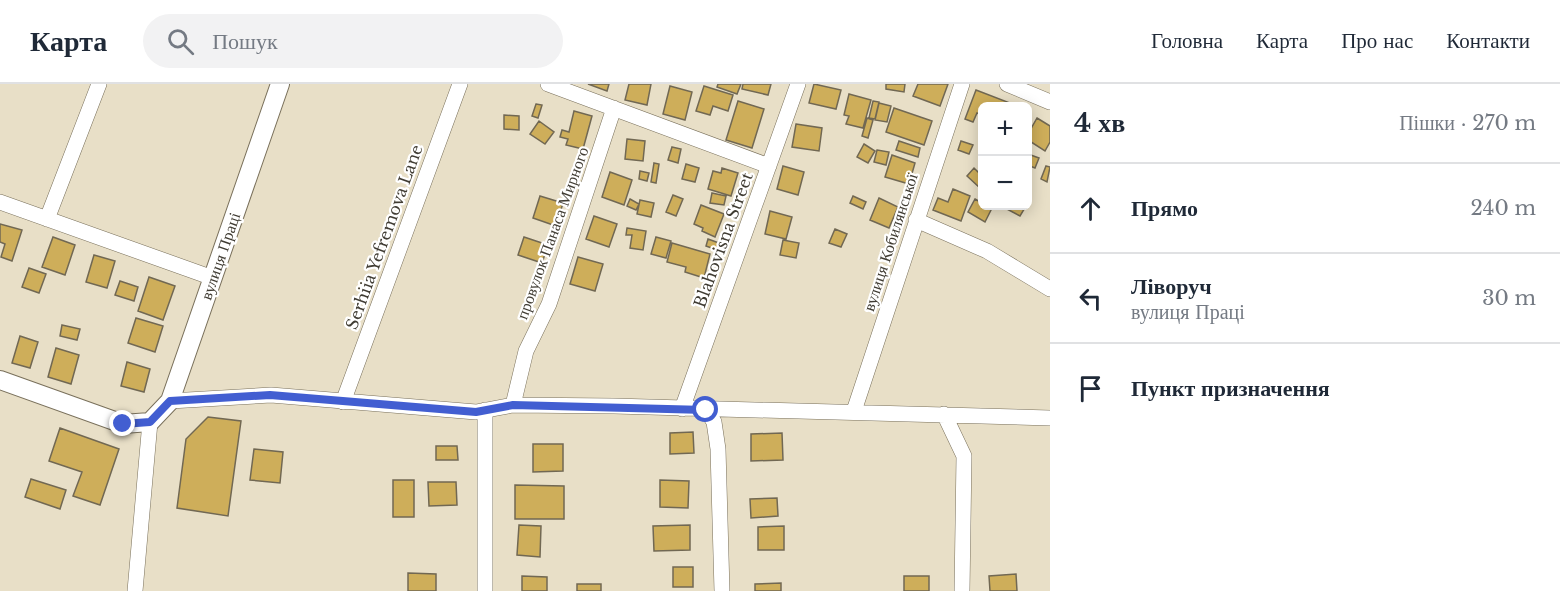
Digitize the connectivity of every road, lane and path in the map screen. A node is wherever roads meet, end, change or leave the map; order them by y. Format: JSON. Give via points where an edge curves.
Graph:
{"nodes":[{"id":1,"x":99,"y":84,"type":"edge"},
{"id":2,"x":280,"y":84,"type":"edge"},
{"id":3,"x":460,"y":84,"type":"edge"},
{"id":4,"x":548,"y":84,"type":"edge"},
{"id":5,"x":798,"y":84,"type":"edge"},
{"id":6,"x":962,"y":84,"type":"edge"},
{"id":7,"x":1007,"y":84,"type":"edge"},
{"id":8,"x":1050,"y":102,"type":"edge"},
{"id":9,"x":614,"y":108,"type":"junction"},
{"id":10,"x":769,"y":166,"type":"junction"},
{"id":11,"x":0,"y":202,"type":"edge"},
{"id":12,"x":47,"y":219,"type":"junction"},
{"id":13,"x":916,"y":220,"type":"junction"},
{"id":14,"x":213,"y":278,"type":"junction"},
{"id":15,"x":1050,"y":289,"type":"edge"},
{"id":16,"x":0,"y":380,"type":"edge"},
{"id":17,"x":170,"y":401,"type":"junction"},
{"id":18,"x":343,"y":402,"type":"junction"},
{"id":19,"x":513,"y":405,"type":"junction"},
{"id":20,"x":682,"y":408,"type":"junction"},
{"id":21,"x":486,"y":410,"type":"junction"},
{"id":22,"x":706,"y":410,"type":"junction"},
{"id":23,"x":854,"y":411,"type":"junction"},
{"id":24,"x":944,"y":414,"type":"junction"},
{"id":25,"x":1050,"y":418,"type":"edge"},
{"id":26,"x":150,"y":422,"type":"junction"},
{"id":27,"x":135,"y":591,"type":"edge"},
{"id":28,"x":485,"y":591,"type":"edge"},
{"id":29,"x":722,"y":591,"type":"edge"},
{"id":30,"x":962,"y":591,"type":"edge"}],
"edges":[{"from":1,"to":12,"type":"street"},
{"from":2,"to":14,"type":"main road","name":"вулиця Праці"},
{"from":3,"to":18,"type":"street","name":"Serhiia Yefremova Lane"},
{"from":4,"to":9,"type":"street"},
{"from":5,"to":10,"type":"street","name":"Blahovisna Street"},
{"from":6,"to":13,"type":"street","name":"вулиця Кобилянської"},
{"from":7,"to":8,"type":"street"},
{"from":9,"to":10,"type":"street"},
{"from":9,"to":19,"type":"street","name":"провулок Панаса Мирного","via":[[549,304],[526,351]]},
{"from":10,"to":20,"type":"street","name":"Blahovisna Street"},
{"from":11,"to":12,"type":"street"},
{"from":12,"to":14,"type":"street"},
{"from":13,"to":15,"type":"street","via":[[987,251]]},
{"from":13,"to":23,"type":"street","name":"вулиця Кобилянської"},
{"from":14,"to":17,"type":"main road","name":"вулиця Праці"},
{"from":16,"to":26,"type":"main road","via":[[123,424]]},
{"from":17,"to":18,"type":"street","via":[[270,395]]},
{"from":17,"to":26,"type":"main road","name":"вулиця Праці"},
{"from":18,"to":21,"type":"street"},
{"from":19,"to":20,"type":"street"},
{"from":19,"to":21,"type":"street"},
{"from":20,"to":22,"type":"street"},
{"from":21,"to":28,"type":"street"},
{"from":22,"to":23,"type":"street"},
{"from":22,"to":29,"type":"street","via":[[714,422],[718,449]]},
{"from":23,"to":24,"type":"street"},
{"from":24,"to":25,"type":"street"},
{"from":24,"to":30,"type":"street","via":[[964,456]]},
{"from":26,"to":27,"type":"street"}]}
